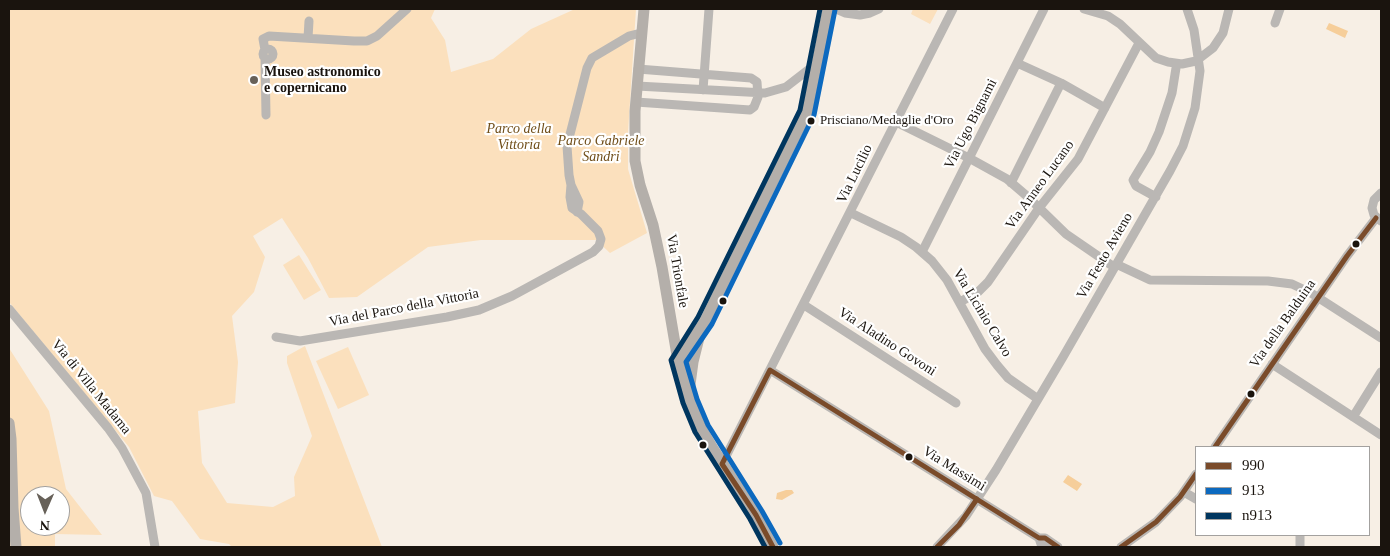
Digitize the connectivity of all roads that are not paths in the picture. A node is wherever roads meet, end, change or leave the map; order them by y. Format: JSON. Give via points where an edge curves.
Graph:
{"nodes":[{"id":1,"x":407,"y":9,"type":"edge"},
{"id":2,"x":644,"y":9,"type":"edge"},
{"id":3,"x":708,"y":9,"type":"edge"},
{"id":4,"x":828,"y":9,"type":"edge"},
{"id":5,"x":836,"y":9,"type":"edge"},
{"id":6,"x":879,"y":9,"type":"edge"},
{"id":7,"x":953,"y":9,"type":"edge"},
{"id":8,"x":1044,"y":9,"type":"edge"},
{"id":9,"x":1084,"y":9,"type":"edge"},
{"id":10,"x":1187,"y":9,"type":"edge"},
{"id":11,"x":1229,"y":9,"type":"edge"},
{"id":12,"x":1280,"y":9,"type":"edge"},
{"id":13,"x":309,"y":21,"type":"dead end"},
{"id":14,"x":1275,"y":23,"type":"dead end"},
{"id":15,"x":641,"y":33,"type":"junction"},
{"id":16,"x":308,"y":38,"type":"junction"},
{"id":17,"x":1139,"y":43,"type":"junction"},
{"id":18,"x":1199,"y":60,"type":"junction"},
{"id":19,"x":1017,"y":63,"type":"junction"},
{"id":20,"x":817,"y":64,"type":"junction"},
{"id":21,"x":1176,"y":68,"type":"dead end"},
{"id":22,"x":638,"y":69,"type":"junction"},
{"id":23,"x":704,"y":74,"type":"junction"},
{"id":24,"x":1061,"y":83,"type":"junction"},
{"id":25,"x":637,"y":86,"type":"junction"},
{"id":26,"x":703,"y":90,"type":"junction"},
{"id":27,"x":758,"y":94,"type":"junction"},
{"id":28,"x":636,"y":102,"type":"junction"},
{"id":29,"x":1106,"y":108,"type":"junction"},
{"id":30,"x":266,"y":115,"type":"dead end"},
{"id":31,"x":896,"y":122,"type":"junction"},
{"id":32,"x":969,"y":158,"type":"junction"},
{"id":33,"x":1012,"y":183,"type":"junction"},
{"id":34,"x":1381,"y":193,"type":"edge"},
{"id":35,"x":1156,"y":197,"type":"junction"},
{"id":36,"x":1039,"y":208,"type":"junction"},
{"id":37,"x":851,"y":213,"type":"junction"},
{"id":38,"x":1379,"y":219,"type":"edge"},
{"id":39,"x":922,"y":252,"type":"junction"},
{"id":40,"x":1115,"y":265,"type":"junction"},
{"id":41,"x":1318,"y":298,"type":"junction"},
{"id":42,"x":960,"y":302,"type":"junction"},
{"id":43,"x":804,"y":305,"type":"junction"},
{"id":44,"x":9,"y":309,"type":"edge"},
{"id":45,"x":705,"y":321,"type":"junction"},
{"id":46,"x":276,"y":337,"type":"dead end"},
{"id":47,"x":1381,"y":338,"type":"edge"},
{"id":48,"x":678,"y":361,"type":"junction"},
{"id":49,"x":1272,"y":364,"type":"junction"},
{"id":50,"x":770,"y":370,"type":"junction"},
{"id":51,"x":1381,"y":372,"type":"edge"},
{"id":52,"x":688,"y":397,"type":"junction"},
{"id":53,"x":1038,"y":399,"type":"junction"},
{"id":54,"x":956,"y":403,"type":"dead end"},
{"id":55,"x":1353,"y":417,"type":"junction"},
{"id":56,"x":9,"y":422,"type":"edge"},
{"id":57,"x":1381,"y":435,"type":"edge"},
{"id":58,"x":1216,"y":446,"type":"edge"},
{"id":59,"x":722,"y":464,"type":"junction"},
{"id":60,"x":1195,"y":476,"type":"edge"},
{"id":61,"x":1184,"y":492,"type":"junction"},
{"id":62,"x":1195,"y":498,"type":"edge"},
{"id":63,"x":977,"y":499,"type":"junction"},
{"id":64,"x":1039,"y":538,"type":"junction"},
{"id":65,"x":16,"y":547,"type":"edge"},
{"id":66,"x":155,"y":547,"type":"edge"},
{"id":67,"x":773,"y":547,"type":"edge"},
{"id":68,"x":937,"y":547,"type":"edge"},
{"id":69,"x":1046,"y":547,"type":"edge"},
{"id":70,"x":1058,"y":547,"type":"edge"},
{"id":71,"x":1122,"y":547,"type":"edge"}],
"edges":[{"from":1,"to":16,"type":"street","via":[[379,35],[367,41]]},
{"from":2,"to":15,"type":"main road","name":"Via Trionfale"},
{"from":3,"to":23,"type":"street"},
{"from":4,"to":20,"type":"main road"},
{"from":5,"to":6,"type":"street","via":[[860,15]]},
{"from":7,"to":31,"type":"street","name":"Via Lucilio"},
{"from":8,"to":19,"type":"street","name":"Via Ugo Bignami"},
{"from":9,"to":17,"type":"street","via":[[1113,19]]},
{"from":10,"to":18,"type":"street","name":"Via Festo Avieno"},
{"from":11,"to":18,"type":"street","via":[[1220,39]]},
{"from":12,"to":14,"type":"street"},
{"from":13,"to":16,"type":"street"},
{"from":15,"to":22,"type":"main road","name":"Via Trionfale"},
{"from":15,"to":46,"type":"street","name":"Via del Parco della Vittoria","via":[[629,36],[589,61],[567,146],[572,208],[598,231],[601,239],[598,248],[524,290],[469,313],[297,341]]},
{"from":16,"to":30,"type":"street","via":[[264,38]]},
{"from":17,"to":18,"type":"street","via":[[1152,55],[1168,62],[1186,64]]},
{"from":17,"to":29,"type":"street","name":"Via Anneo Lucano"},
{"from":18,"to":35,"type":"street","name":"Via Festo Avieno","via":[[1196,104],[1188,132]]},
{"from":19,"to":24,"type":"street"},
{"from":19,"to":32,"type":"street","name":"Via Ugo Bignami"},
{"from":20,"to":27,"type":"street","via":[[783,88]]},
{"from":20,"to":45,"type":"main road","via":[[807,112]]},
{"from":21,"to":35,"type":"street","via":[[1172,93],[1159,132],[1133,181]]},
{"from":22,"to":23,"type":"street"},
{"from":22,"to":25,"type":"main road","name":"Via Trionfale"},
{"from":23,"to":26,"type":"street"},
{"from":23,"to":27,"type":"street","via":[[754,79]]},
{"from":24,"to":29,"type":"street"},
{"from":24,"to":33,"type":"street"},
{"from":25,"to":26,"type":"street"},
{"from":25,"to":28,"type":"main road","name":"Via Trionfale"},
{"from":26,"to":27,"type":"street"},
{"from":27,"to":28,"type":"street","via":[[754,108],[750,110]]},
{"from":28,"to":48,"type":"main road","name":"Via Trionfale","via":[[635,166],[655,233]]},
{"from":29,"to":36,"type":"street","name":"Via Anneo Lucano","via":[[1078,159]]},
{"from":31,"to":32,"type":"street"},
{"from":31,"to":37,"type":"street","name":"Via Lucilio"},
{"from":32,"to":33,"type":"street"},
{"from":32,"to":39,"type":"street","name":"Via Ugo Bignami"},
{"from":33,"to":36,"type":"street"},
{"from":34,"to":38,"type":"street","via":[[1372,204],[1372,212]]},
{"from":35,"to":40,"type":"street","name":"Via Festo Avieno"},
{"from":36,"to":40,"type":"street","via":[[1072,239]]},
{"from":36,"to":42,"type":"street","name":"Via Anneo Lucano","via":[[988,282]]},
{"from":37,"to":39,"type":"street","name":"Via Licinio Calvo"},
{"from":37,"to":43,"type":"street","name":"Via Lucilio"},
{"from":38,"to":41,"type":"street","name":"Via della Balduina"},
{"from":39,"to":42,"type":"street","name":"Via Licinio Calvo","via":[[939,269]]},
{"from":40,"to":41,"type":"street","via":[[1145,278],[1163,280],[1277,281],[1296,286]]},
{"from":40,"to":53,"type":"street","name":"Via Festo Avieno"},
{"from":41,"to":47,"type":"street"},
{"from":41,"to":49,"type":"street","name":"Via della Balduina"},
{"from":42,"to":53,"type":"street","name":"Via Licinio Calvo","via":[[985,349],[1002,372]]},
{"from":43,"to":50,"type":"street","name":"Via Lucilio"},
{"from":43,"to":54,"type":"street","name":"Via Aladino Govoni"},
{"from":44,"to":66,"type":"street","name":"Via di Villa Madama","via":[[122,448],[146,493]]},
{"from":45,"to":48,"type":"main road"},
{"from":45,"to":52,"type":"main road","via":[[693,362]]},
{"from":48,"to":52,"type":"main road","name":"Via Trionfale"},
{"from":49,"to":55,"type":"street"},
{"from":49,"to":58,"type":"street","name":"Via della Balduina"},
{"from":50,"to":59,"type":"street","name":"Via Lucilio"},
{"from":50,"to":63,"type":"street","name":"Via Massimi"},
{"from":51,"to":55,"type":"street"},
{"from":52,"to":59,"type":"main road","name":"Via Trionfale"},
{"from":53,"to":63,"type":"street","name":"Via Festo Avieno"},
{"from":55,"to":57,"type":"street"},
{"from":56,"to":65,"type":"main road"},
{"from":59,"to":67,"type":"main road","name":"Via Trionfale"},
{"from":60,"to":61,"type":"street"},
{"from":61,"to":62,"type":"street"},
{"from":61,"to":71,"type":"street","via":[[1152,526]]},
{"from":63,"to":64,"type":"street","name":"Via Massimi"},
{"from":63,"to":68,"type":"street","name":"Via Festo Avieno","via":[[959,525]]},
{"from":64,"to":69,"type":"street","name":"Via Massimi"},
{"from":64,"to":70,"type":"street","name":"Via Massimi","via":[[1045,538]]}]}
